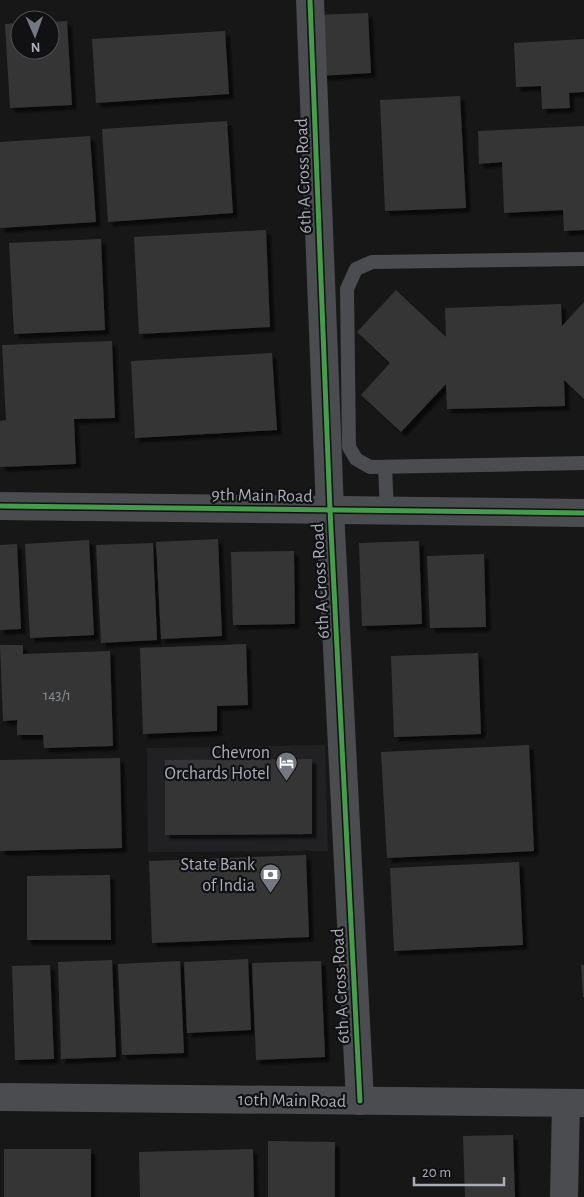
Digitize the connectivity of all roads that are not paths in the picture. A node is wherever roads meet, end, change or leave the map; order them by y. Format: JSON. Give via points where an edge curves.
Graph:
{"nodes":[{"id":1,"x":310,"y":0,"type":"edge"},
{"id":2,"x":584,"y":259,"type":"edge"},
{"id":3,"x":584,"y":463,"type":"edge"},
{"id":4,"x":386,"y":466,"type":"junction"},
{"id":5,"x":0,"y":506,"type":"edge"},
{"id":6,"x":330,"y":510,"type":"junction"},
{"id":7,"x":386,"y":511,"type":"junction"},
{"id":8,"x":584,"y":513,"type":"edge"},
{"id":9,"x":0,"y":1098,"type":"edge"},
{"id":10,"x":360,"y":1101,"type":"junction"},
{"id":11,"x":575,"y":1103,"type":"edge"},
{"id":12,"x":564,"y":1197,"type":"edge"}],
"edges":[{"from":1,"to":6,"type":"street","name":"6th A Cross Road"},
{"from":2,"to":4,"type":"lane","via":[[372,262],[356,269],[347,289],[349,447],[356,459],[370,467]]},
{"from":3,"to":4,"type":"lane"},
{"from":4,"to":7,"type":"lane"},
{"from":5,"to":6,"type":"street","name":"9th Main Road"},
{"from":6,"to":7,"type":"street","name":"9th Main Road"},
{"from":6,"to":10,"type":"street","name":"6th A Cross Road"},
{"from":7,"to":8,"type":"street","name":"9th Main Road"},
{"from":9,"to":10,"type":"street","name":"10th Main Road"},
{"from":10,"to":11,"type":"street","name":"10th Main Road"},
{"from":11,"to":12,"type":"street"}]}
